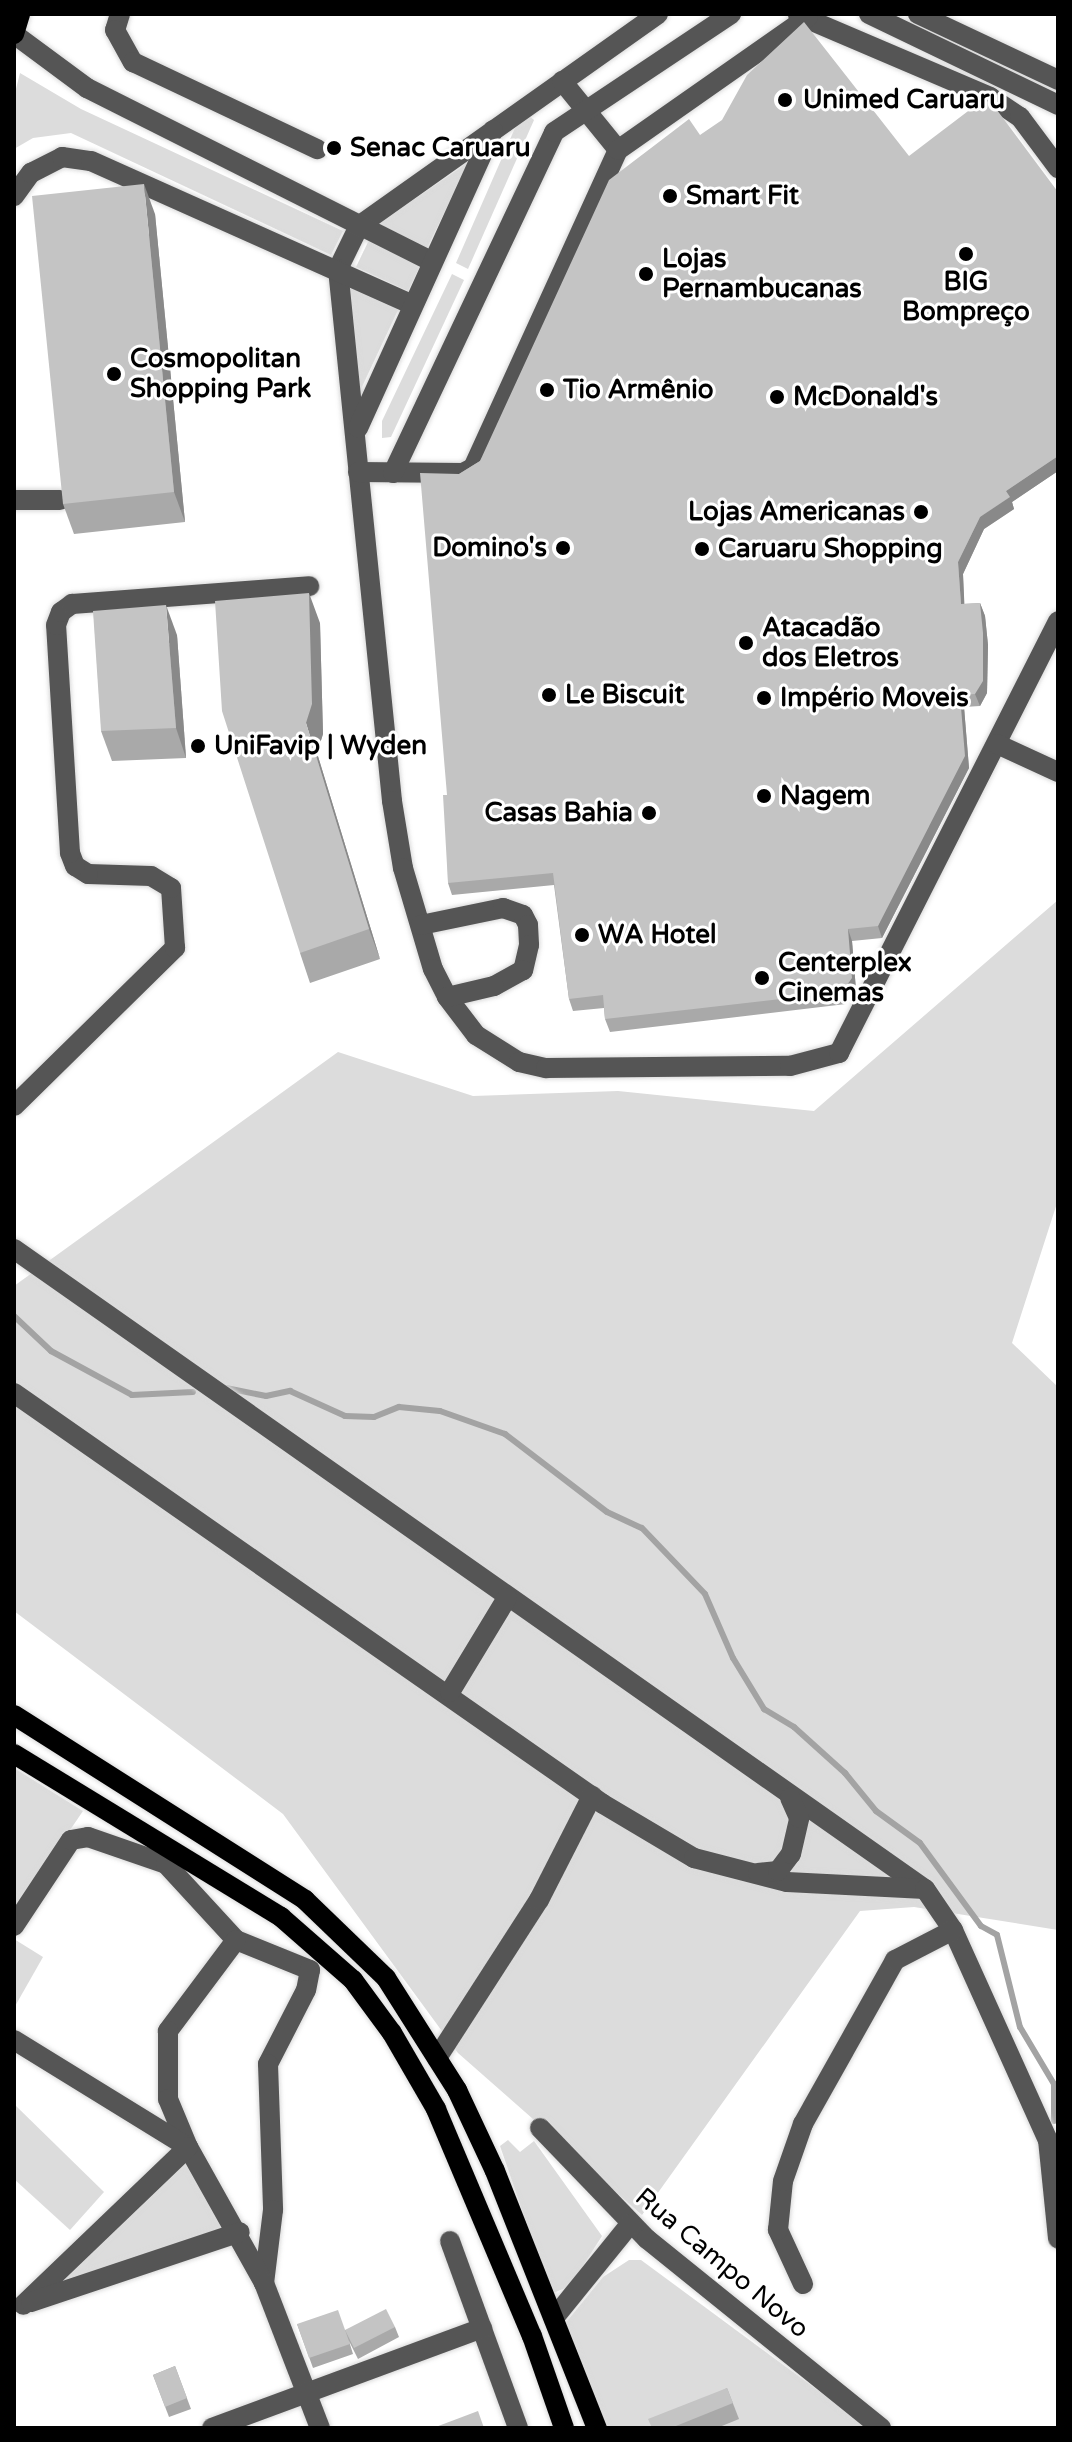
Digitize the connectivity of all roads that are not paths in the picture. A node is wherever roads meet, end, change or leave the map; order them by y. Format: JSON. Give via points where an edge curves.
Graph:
{"nodes":[{"id":1,"x":20,"y":14,"type":"edge"},
{"id":2,"x":120,"y":14,"type":"edge"},
{"id":3,"x":658,"y":14,"type":"edge"},
{"id":4,"x":731,"y":14,"type":"edge"},
{"id":5,"x":869,"y":14,"type":"edge"},
{"id":6,"x":919,"y":14,"type":"edge"},
{"id":7,"x":802,"y":16,"type":"edge"},
{"id":8,"x":14,"y":34,"type":"edge"},
{"id":9,"x":907,"y":34,"type":"junction"},
{"id":10,"x":1058,"y":80,"type":"edge"},
{"id":11,"x":562,"y":81,"type":"junction"},
{"id":12,"x":1058,"y":105,"type":"edge"},
{"id":13,"x":586,"y":110,"type":"junction"},
{"id":14,"x":495,"y":127,"type":"junction"},
{"id":15,"x":317,"y":149,"type":"dead end"},
{"id":16,"x":618,"y":150,"type":"junction"},
{"id":17,"x":1058,"y":168,"type":"edge"},
{"id":18,"x":14,"y":196,"type":"edge"},
{"id":19,"x":359,"y":226,"type":"junction"},
{"id":20,"x":431,"y":261,"type":"junction"},
{"id":21,"x":338,"y":269,"type":"junction"},
{"id":22,"x":411,"y":304,"type":"junction"},
{"id":23,"x":356,"y":432,"type":"junction"},
{"id":24,"x":358,"y":472,"type":"junction"},
{"id":25,"x":393,"y":473,"type":"junction"},
{"id":26,"x":14,"y":500,"type":"edge"},
{"id":27,"x":60,"y":500,"type":"edge"},
{"id":28,"x":309,"y":586,"type":"dead end"},
{"id":29,"x":1058,"y":621,"type":"edge"},
{"id":30,"x":997,"y":744,"type":"junction"},
{"id":31,"x":1058,"y":772,"type":"edge"},
{"id":32,"x":421,"y":925,"type":"junction"},
{"id":33,"x":447,"y":997,"type":"junction"},
{"id":34,"x":14,"y":1106,"type":"edge"},
{"id":35,"x":14,"y":1249,"type":"edge"},
{"id":36,"x":14,"y":1393,"type":"edge"},
{"id":37,"x":507,"y":1598,"type":"junction"},
{"id":38,"x":450,"y":1692,"type":"junction"},
{"id":39,"x":14,"y":1715,"type":"edge"},
{"id":40,"x":14,"y":1754,"type":"edge"},
{"id":41,"x":592,"y":1796,"type":"junction"},
{"id":42,"x":790,"y":1798,"type":"junction"},
{"id":43,"x":168,"y":1857,"type":"junction"},
{"id":44,"x":746,"y":1875,"type":"junction"},
{"id":45,"x":925,"y":1889,"type":"junction"},
{"id":46,"x":14,"y":1926,"type":"edge"},
{"id":47,"x":953,"y":1930,"type":"junction"},
{"id":48,"x":236,"y":1940,"type":"junction"},
{"id":49,"x":14,"y":2040,"type":"edge"},
{"id":50,"x":437,"y":2058,"type":"junction"},
{"id":51,"x":540,"y":2128,"type":"dead end"},
{"id":52,"x":1053,"y":2136,"type":"edge"},
{"id":53,"x":188,"y":2147,"type":"junction"},
{"id":54,"x":630,"y":2224,"type":"junction"},
{"id":55,"x":240,"y":2232,"type":"junction"},
{"id":56,"x":1058,"y":2238,"type":"edge"},
{"id":57,"x":450,"y":2241,"type":"dead end"},
{"id":58,"x":264,"y":2283,"type":"junction"},
{"id":59,"x":803,"y":2284,"type":"dead end"},
{"id":60,"x":19,"y":2307,"type":"edge"},
{"id":61,"x":554,"y":2318,"type":"junction"},
{"id":62,"x":482,"y":2328,"type":"junction"},
{"id":63,"x":308,"y":2393,"type":"junction"},
{"id":64,"x":212,"y":2428,"type":"edge"},
{"id":65,"x":320,"y":2428,"type":"edge"},
{"id":66,"x":518,"y":2428,"type":"edge"},
{"id":67,"x":564,"y":2428,"type":"edge"},
{"id":68,"x":597,"y":2428,"type":"edge"},
{"id":69,"x":881,"y":2428,"type":"edge"}],
"edges":[{"from":1,"to":8,"type":"main road"},
{"from":2,"to":15,"type":"street","via":[[115,30],[133,62]]},
{"from":3,"to":11,"type":"street"},
{"from":4,"to":13,"type":"street"},
{"from":5,"to":9,"type":"street"},
{"from":6,"to":9,"type":"street"},
{"from":6,"to":10,"type":"street"},
{"from":7,"to":16,"type":"street"},
{"from":7,"to":17,"type":"street","via":[[990,97],[1020,117]]},
{"from":8,"to":19,"type":"street","via":[[87,88]]},
{"from":9,"to":12,"type":"street"},
{"from":11,"to":13,"type":"street"},
{"from":11,"to":14,"type":"street"},
{"from":13,"to":16,"type":"street"},
{"from":13,"to":25,"type":"street","via":[[554,132]]},
{"from":14,"to":19,"type":"street"},
{"from":14,"to":20,"type":"street"},
{"from":16,"to":25,"type":"street","via":[[473,468],[463,473]]},
{"from":18,"to":21,"type":"street","via":[[31,173],[62,157],[91,161]]},
{"from":19,"to":20,"type":"street"},
{"from":19,"to":21,"type":"street"},
{"from":20,"to":22,"type":"street"},
{"from":21,"to":22,"type":"street"},
{"from":21,"to":23,"type":"street"},
{"from":22,"to":23,"type":"street"},
{"from":23,"to":24,"type":"street"},
{"from":24,"to":25,"type":"street"},
{"from":24,"to":32,"type":"street","via":[[392,801],[403,868]]},
{"from":26,"to":27,"type":"street"},
{"from":28,"to":34,"type":"street","via":[[86,602],[61,612],[56,625],[70,853],[75,866],[88,874],[151,876],[171,888],[175,948]]},
{"from":29,"to":30,"type":"street"},
{"from":30,"to":31,"type":"street"},
{"from":30,"to":33,"type":"street","via":[[839,1053],[790,1066],[546,1068],[519,1062],[476,1035]]},
{"from":32,"to":33,"type":"street"},
{"from":32,"to":33,"type":"street","via":[[503,908],[523,915],[528,925],[523,970],[494,986]]},
{"from":35,"to":37,"type":"street"},
{"from":36,"to":38,"type":"street","via":[[228,1546]]},
{"from":37,"to":38,"type":"street"},
{"from":37,"to":42,"type":"street"},
{"from":38,"to":41,"type":"street"},
{"from":39,"to":50,"type":"main road","via":[[305,1900],[386,1978]]},
{"from":40,"to":43,"type":"main road"},
{"from":41,"to":44,"type":"street","via":[[694,1858]]},
{"from":41,"to":50,"type":"street","via":[[539,1900]]},
{"from":42,"to":44,"type":"street","via":[[799,1818],[791,1854],[778,1871]]},
{"from":42,"to":45,"type":"street"},
{"from":43,"to":46,"type":"street","via":[[80,1836],[71,1840]]},
{"from":43,"to":48,"type":"street"},
{"from":43,"to":67,"type":"main road","via":[[281,1917],[353,1980],[392,2033],[436,2109],[471,2188]]},
{"from":44,"to":45,"type":"street","via":[[885,1890]]},
{"from":45,"to":47,"type":"street"},
{"from":47,"to":52,"type":"street"},
{"from":47,"to":59,"type":"street","via":[[895,1960],[803,2124],[783,2181],[778,2230]]},
{"from":48,"to":53,"type":"street","via":[[168,2031],[168,2099]]},
{"from":48,"to":58,"type":"street","via":[[310,1970],[306,1990],[268,2064],[273,2210]]},
{"from":49,"to":53,"type":"street"},
{"from":50,"to":61,"type":"main road","via":[[495,2171]]},
{"from":51,"to":54,"type":"street","name":"Rua Campo Novo"},
{"from":52,"to":56,"type":"street"},
{"from":53,"to":55,"type":"street"},
{"from":53,"to":60,"type":"street"},
{"from":54,"to":61,"type":"street"},
{"from":54,"to":69,"type":"street","name":"Rua Campo Novo"},
{"from":55,"to":58,"type":"street"},
{"from":55,"to":60,"type":"street"},
{"from":57,"to":62,"type":"street"},
{"from":58,"to":63,"type":"street"},
{"from":61,"to":68,"type":"main road"},
{"from":62,"to":63,"type":"street"},
{"from":62,"to":66,"type":"street"},
{"from":63,"to":64,"type":"street"},
{"from":63,"to":65,"type":"street"}]}
